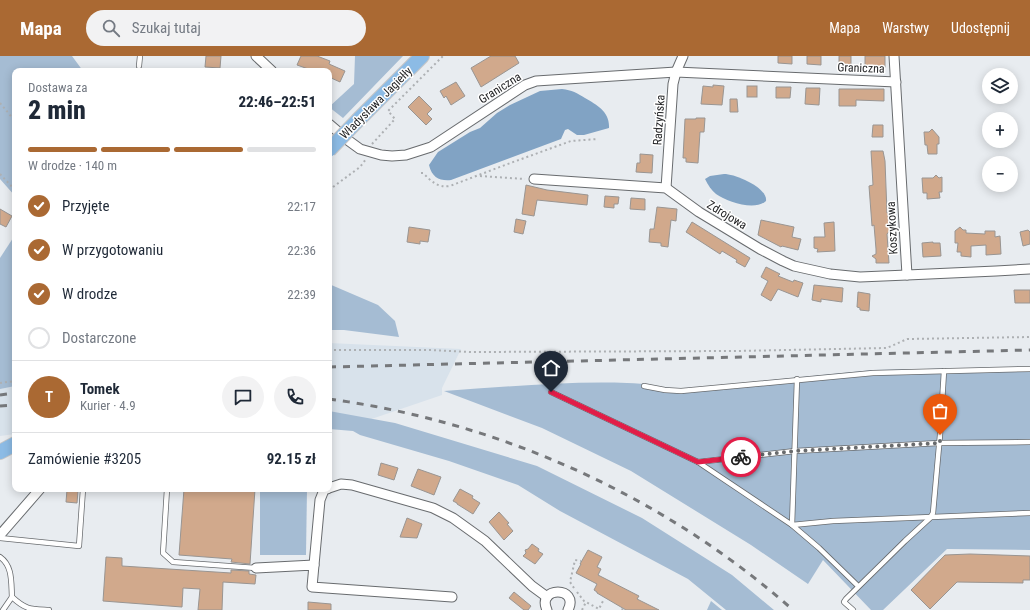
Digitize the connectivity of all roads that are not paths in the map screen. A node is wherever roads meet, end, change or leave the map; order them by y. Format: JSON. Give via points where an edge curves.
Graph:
{"nodes":[{"id":1,"x":140,"y":56,"type":"edge"},
{"id":2,"x":256,"y":56,"type":"edge"},
{"id":3,"x":422,"y":56,"type":"edge"},
{"id":4,"x":683,"y":56,"type":"edge"},
{"id":5,"x":894,"y":56,"type":"edge"},
{"id":6,"x":139,"y":66,"type":"dead end"},
{"id":7,"x":269,"y":68,"type":"edge"},
{"id":8,"x":676,"y":72,"type":"junction"},
{"id":9,"x":896,"y":82,"type":"junction"},
{"id":10,"x":332,"y":127,"type":"edge"},
{"id":11,"x":332,"y":147,"type":"edge"},
{"id":12,"x":534,"y":179,"type":"road end"},
{"id":13,"x":666,"y":188,"type":"junction"},
{"id":14,"x":1030,"y":268,"type":"edge"},
{"id":15,"x":907,"y":275,"type":"junction"},
{"id":16,"x":1030,"y":369,"type":"edge"},
{"id":17,"x":944,"y":371,"type":"junction"},
{"id":18,"x":797,"y":379,"type":"junction"},
{"id":19,"x":644,"y":386,"type":"dead end"},
{"id":20,"x":551,"y":392,"type":"dead end"},
{"id":21,"x":1030,"y":442,"type":"edge"},
{"id":22,"x":940,"y":443,"type":"junction"},
{"id":23,"x":12,"y":446,"type":"edge"},
{"id":24,"x":795,"y":451,"type":"junction"},
{"id":25,"x":0,"y":452,"type":"edge"},
{"id":26,"x":698,"y":462,"type":"junction"},
{"id":27,"x":332,"y":487,"type":"edge"},
{"id":28,"x":37,"y":492,"type":"edge"},
{"id":29,"x":83,"y":492,"type":"edge"},
{"id":30,"x":168,"y":492,"type":"edge"},
{"id":31,"x":323,"y":492,"type":"edge"},
{"id":32,"x":1030,"y":513,"type":"edge"},
{"id":33,"x":931,"y":516,"type":"junction"},
{"id":34,"x":792,"y":525,"type":"junction"},
{"id":35,"x":0,"y":535,"type":"edge"},
{"id":36,"x":0,"y":538,"type":"edge"},
{"id":37,"x":0,"y":557,"type":"edge"},
{"id":38,"x":314,"y":565,"type":"junction"},
{"id":39,"x":256,"y":568,"type":"joint"},
{"id":40,"x":858,"y":586,"type":"junction"},
{"id":41,"x":12,"y":597,"type":"junction"},
{"id":42,"x":452,"y":597,"type":"dead end"},
{"id":43,"x":547,"y":597,"type":"junction"},
{"id":44,"x":570,"y":609,"type":"edge"},
{"id":45,"x":3,"y":610,"type":"edge"},
{"id":46,"x":49,"y":610,"type":"edge"},
{"id":47,"x":547,"y":610,"type":"edge"},
{"id":48,"x":853,"y":610,"type":"edge"}],
"edges":[{"from":1,"to":6,"type":"lane"},
{"from":2,"to":7,"type":"street"},
{"from":3,"to":11,"type":"main road","name":"Władysława Jagiełły","bridge":true},
{"from":4,"to":8,"type":"street","name":"Radzyńska"},
{"from":5,"to":9,"type":"street","name":"Koszykowa"},
{"from":8,"to":9,"type":"street","name":"Graniczna"},
{"from":8,"to":10,"type":"street","name":"Graniczna","via":[[536,81],[525,85],[431,147],[406,155],[392,156],[360,149]]},
{"from":8,"to":13,"type":"street","name":"Radzyńska"},
{"from":9,"to":15,"type":"street","name":"Koszykowa"},
{"from":12,"to":13,"type":"street"},
{"from":13,"to":15,"type":"street","name":"Zdrojowa","via":[[699,212],[760,249],[794,266],[860,277]]},
{"from":14,"to":15,"type":"street"},
{"from":16,"to":17,"type":"lane"},
{"from":17,"to":18,"type":"lane"},
{"from":17,"to":22,"type":"lane"},
{"from":18,"to":19,"type":"lane","via":[[681,391]]},
{"from":18,"to":24,"type":"lane"},
{"from":20,"to":26,"type":"lane"},
{"from":21,"to":22,"type":"lane"},
{"from":22,"to":24,"type":"lane"},
{"from":22,"to":33,"type":"lane"},
{"from":23,"to":25,"type":"main road"},
{"from":24,"to":26,"type":"lane"},
{"from":24,"to":34,"type":"lane"},
{"from":26,"to":34,"type":"lane"},
{"from":27,"to":43,"type":"street","via":[[352,485],[432,508],[452,518],[485,541]]},
{"from":28,"to":35,"type":"street"},
{"from":29,"to":36,"type":"lane","via":[[79,546]]},
{"from":30,"to":39,"type":"lane","via":[[163,552],[173,562]]},
{"from":31,"to":38,"type":"street","via":[[320,500]]},
{"from":32,"to":33,"type":"lane"},
{"from":33,"to":34,"type":"lane"},
{"from":33,"to":40,"type":"lane"},
{"from":34,"to":40,"type":"lane"},
{"from":37,"to":41,"type":"lane","via":[[10,572]]},
{"from":38,"to":39,"type":"street"},
{"from":38,"to":42,"type":"street","via":[[312,587]]},
{"from":40,"to":48,"type":"lane","via":[[844,602]]},
{"from":41,"to":45,"type":"lane"},
{"from":41,"to":46,"type":"lane","via":[[22,606]]},
{"from":43,"to":44,"type":"street","via":[[556,591],[561,592],[569,598]]},
{"from":43,"to":47,"type":"street"}]}
